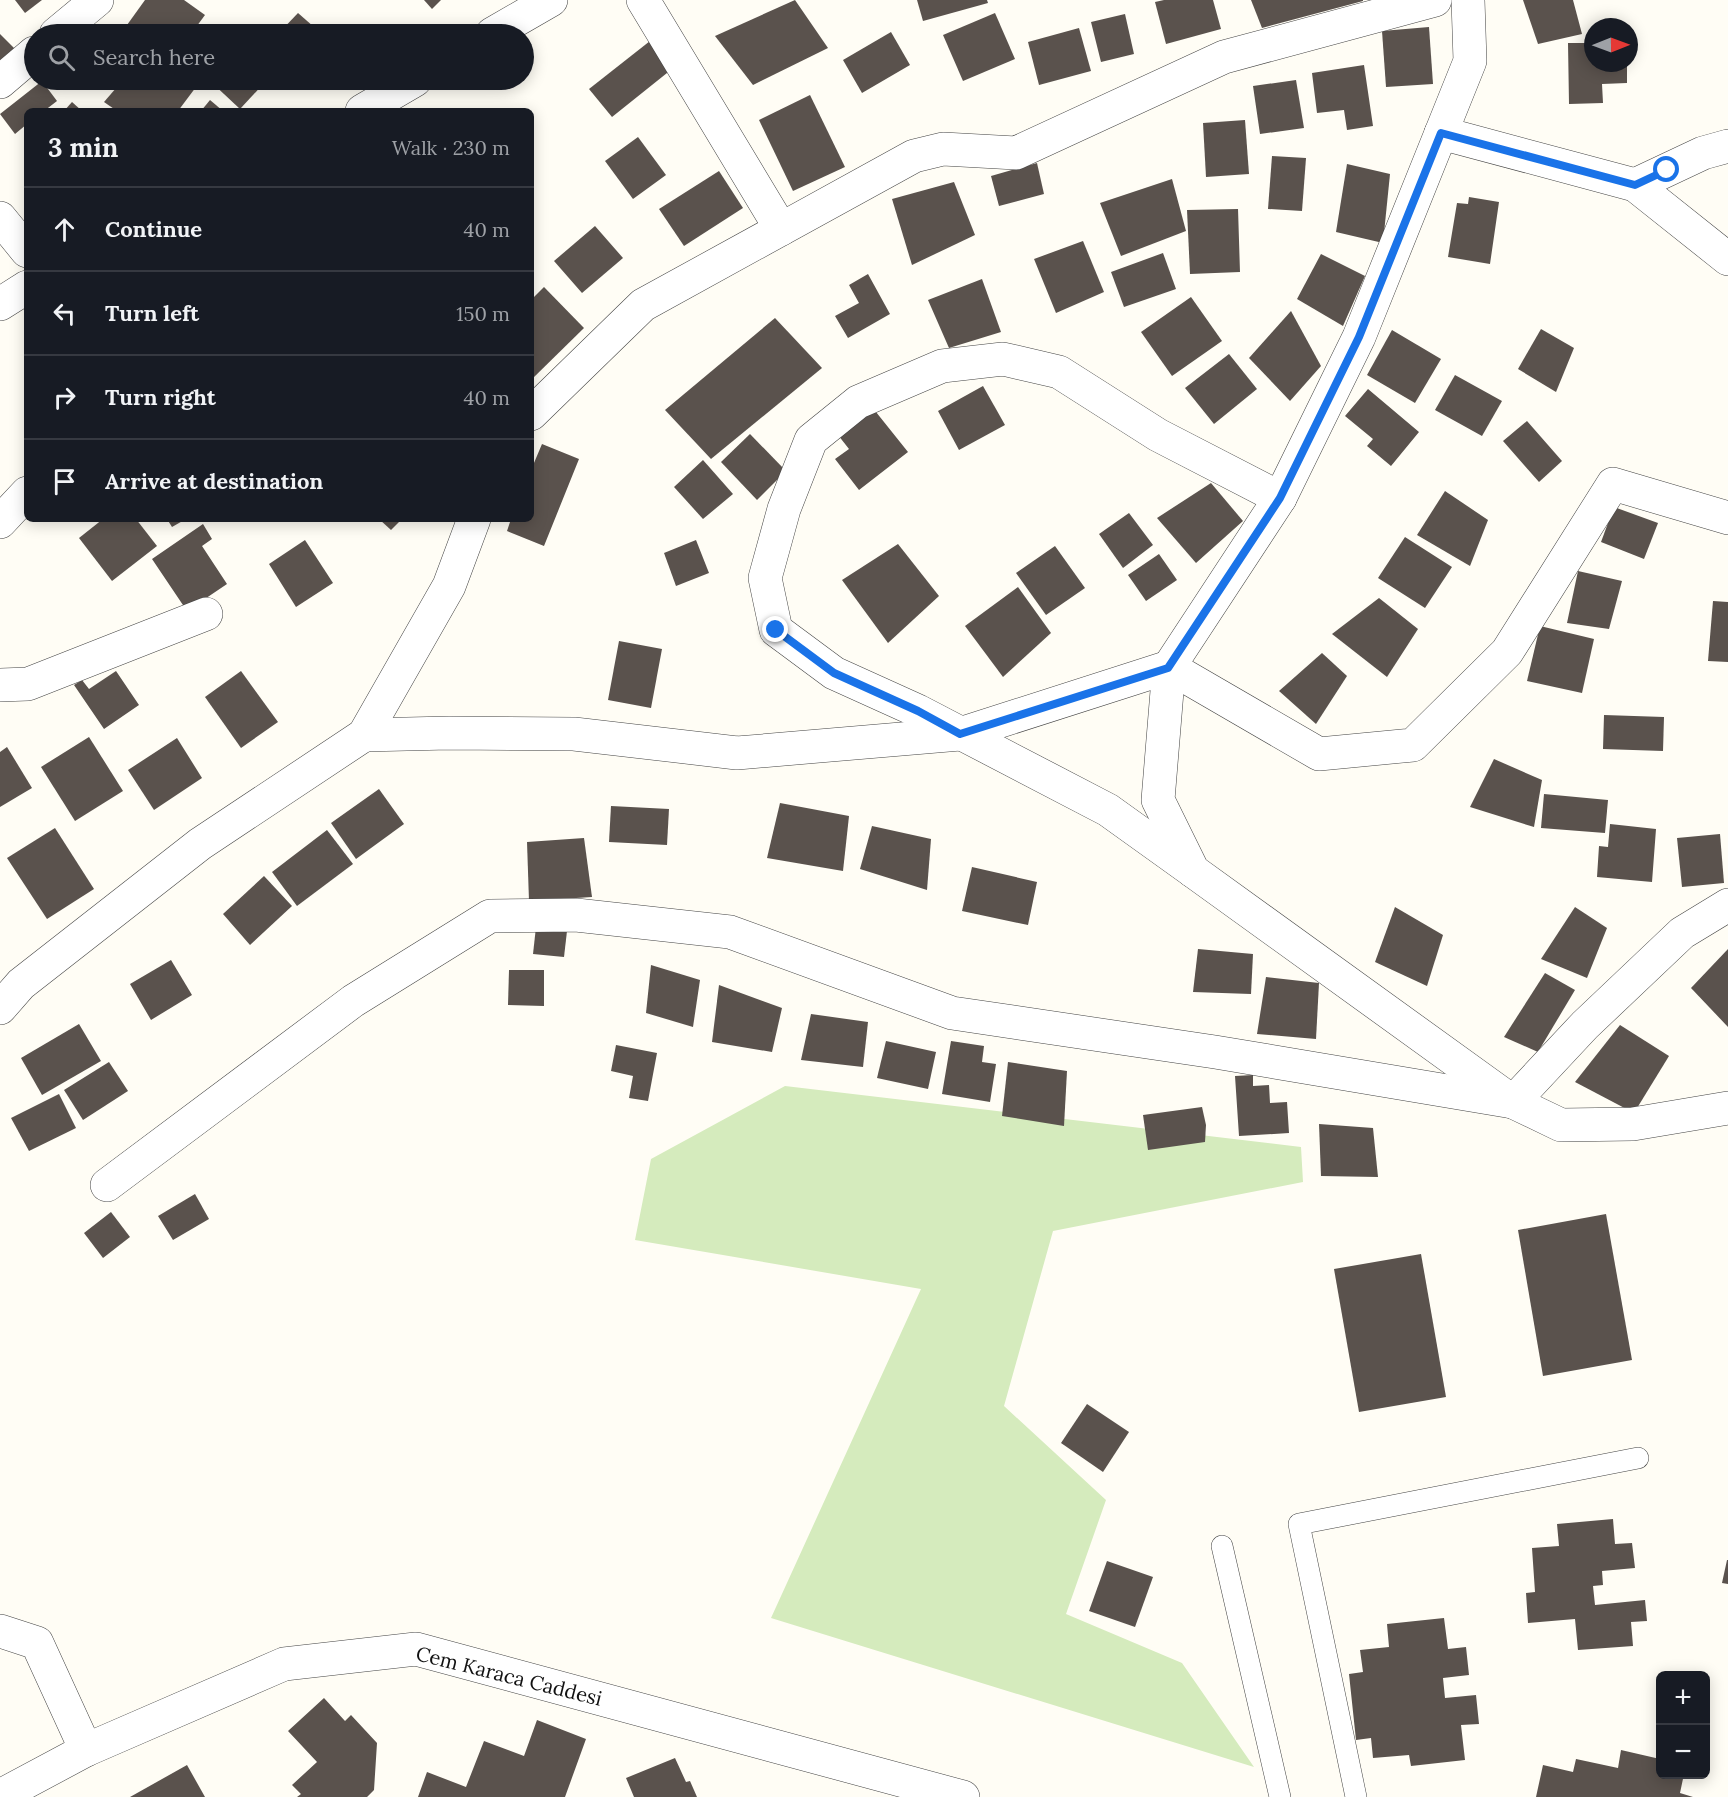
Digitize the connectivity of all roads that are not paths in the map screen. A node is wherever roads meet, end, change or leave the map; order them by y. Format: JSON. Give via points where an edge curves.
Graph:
{"nodes":[{"id":1,"x":98,"y":0,"type":"edge"},
{"id":2,"x":551,"y":0,"type":"edge"},
{"id":3,"x":643,"y":0,"type":"edge"},
{"id":4,"x":1435,"y":0,"type":"edge"},
{"id":5,"x":1468,"y":0,"type":"edge"},
{"id":6,"x":69,"y":24,"type":"edge"},
{"id":7,"x":509,"y":24,"type":"edge"},
{"id":8,"x":24,"y":62,"type":"edge"},
{"id":9,"x":0,"y":82,"type":"edge"},
{"id":10,"x":398,"y":90,"type":"edge"},
{"id":11,"x":367,"y":108,"type":"edge"},
{"id":12,"x":1441,"y":133,"type":"junction"},
{"id":13,"x":1728,"y":146,"type":"edge"},
{"id":14,"x":1635,"y":185,"type":"junction"},
{"id":15,"x":0,"y":218,"type":"edge"},
{"id":16,"x":781,"y":229,"type":"junction"},
{"id":17,"x":24,"y":247,"type":"edge"},
{"id":18,"x":1728,"y":259,"type":"edge"},
{"id":19,"x":24,"y":289,"type":"edge"},
{"id":20,"x":0,"y":304,"type":"edge"},
{"id":21,"x":534,"y":411,"type":"edge"},
{"id":22,"x":24,"y":496,"type":"edge"},
{"id":23,"x":1280,"y":498,"type":"junction"},
{"id":24,"x":1728,"y":518,"type":"edge"},
{"id":25,"x":0,"y":522,"type":"edge"},
{"id":26,"x":473,"y":522,"type":"edge"},
{"id":27,"x":206,"y":614,"type":"dead end"},
{"id":28,"x":1168,"y":668,"type":"junction"},
{"id":29,"x":0,"y":685,"type":"edge"},
{"id":30,"x":960,"y":734,"type":"junction"},
{"id":31,"x":364,"y":735,"type":"junction"},
{"id":32,"x":1193,"y":871,"type":"junction"},
{"id":33,"x":1728,"y":904,"type":"edge"},
{"id":34,"x":0,"y":1008,"type":"edge"},
{"id":35,"x":1512,"y":1102,"type":"junction"},
{"id":36,"x":1728,"y":1108,"type":"edge"},
{"id":37,"x":107,"y":1185,"type":"dead end"},
{"id":38,"x":1638,"y":1458,"type":"dead end"},
{"id":39,"x":1222,"y":1546,"type":"dead end"},
{"id":40,"x":0,"y":1631,"type":"edge"},
{"id":41,"x":86,"y":1750,"type":"junction"},
{"id":42,"x":0,"y":1796,"type":"edge"},
{"id":43,"x":963,"y":1797,"type":"edge"},
{"id":44,"x":1280,"y":1797,"type":"edge"},
{"id":45,"x":1356,"y":1797,"type":"edge"}],
"edges":[{"from":1,"to":6,"type":"street"},
{"from":2,"to":7,"type":"street"},
{"from":3,"to":16,"type":"street"},
{"from":4,"to":16,"type":"street","via":[[1224,57],[1016,153],[943,149],[914,156]]},
{"from":5,"to":12,"type":"street","via":[[1470,61]]},
{"from":8,"to":9,"type":"street"},
{"from":10,"to":11,"type":"street"},
{"from":12,"to":14,"type":"street"},
{"from":12,"to":23,"type":"street","via":[[1359,337]]},
{"from":13,"to":14,"type":"street","via":[[1703,153]]},
{"from":14,"to":18,"type":"street"},
{"from":15,"to":17,"type":"street"},
{"from":16,"to":21,"type":"street","via":[[643,305]]},
{"from":19,"to":20,"type":"street"},
{"from":22,"to":25,"type":"street"},
{"from":23,"to":28,"type":"street"},
{"from":23,"to":30,"type":"street","via":[[1158,435],[1059,372],[1003,359],[942,366],[858,402],[811,440],[784,509],[765,578],[776,630],[834,673]]},
{"from":24,"to":28,"type":"street","via":[[1613,484],[1506,652],[1413,745],[1319,754]]},
{"from":26,"to":31,"type":"street","via":[[449,586]]},
{"from":27,"to":29,"type":"street","via":[[28,684]]},
{"from":28,"to":30,"type":"street"},
{"from":28,"to":32,"type":"street","via":[[1158,800]]},
{"from":30,"to":31,"type":"street","via":[[737,753],[574,734]]},
{"from":30,"to":32,"type":"street","via":[[1108,810]]},
{"from":31,"to":34,"type":"street","via":[[200,844],[21,984]]},
{"from":32,"to":35,"type":"street"},
{"from":33,"to":35,"type":"street","via":[[1682,933]]},
{"from":35,"to":36,"type":"street","via":[[1561,1125],[1633,1124]]},
{"from":35,"to":37,"type":"street","via":[[952,1013],[730,932],[576,915],[490,916],[353,1001]]},
{"from":38,"to":45,"type":"lane","via":[[1299,1524]]},
{"from":39,"to":44,"type":"lane"},
{"from":40,"to":41,"type":"street","via":[[37,1643]]},
{"from":41,"to":42,"type":"street","name":"Cem Karaca Caddesi"},
{"from":41,"to":43,"type":"street","name":"Cem Karaca Caddesi","via":[[284,1664],[416,1649]]}]}
